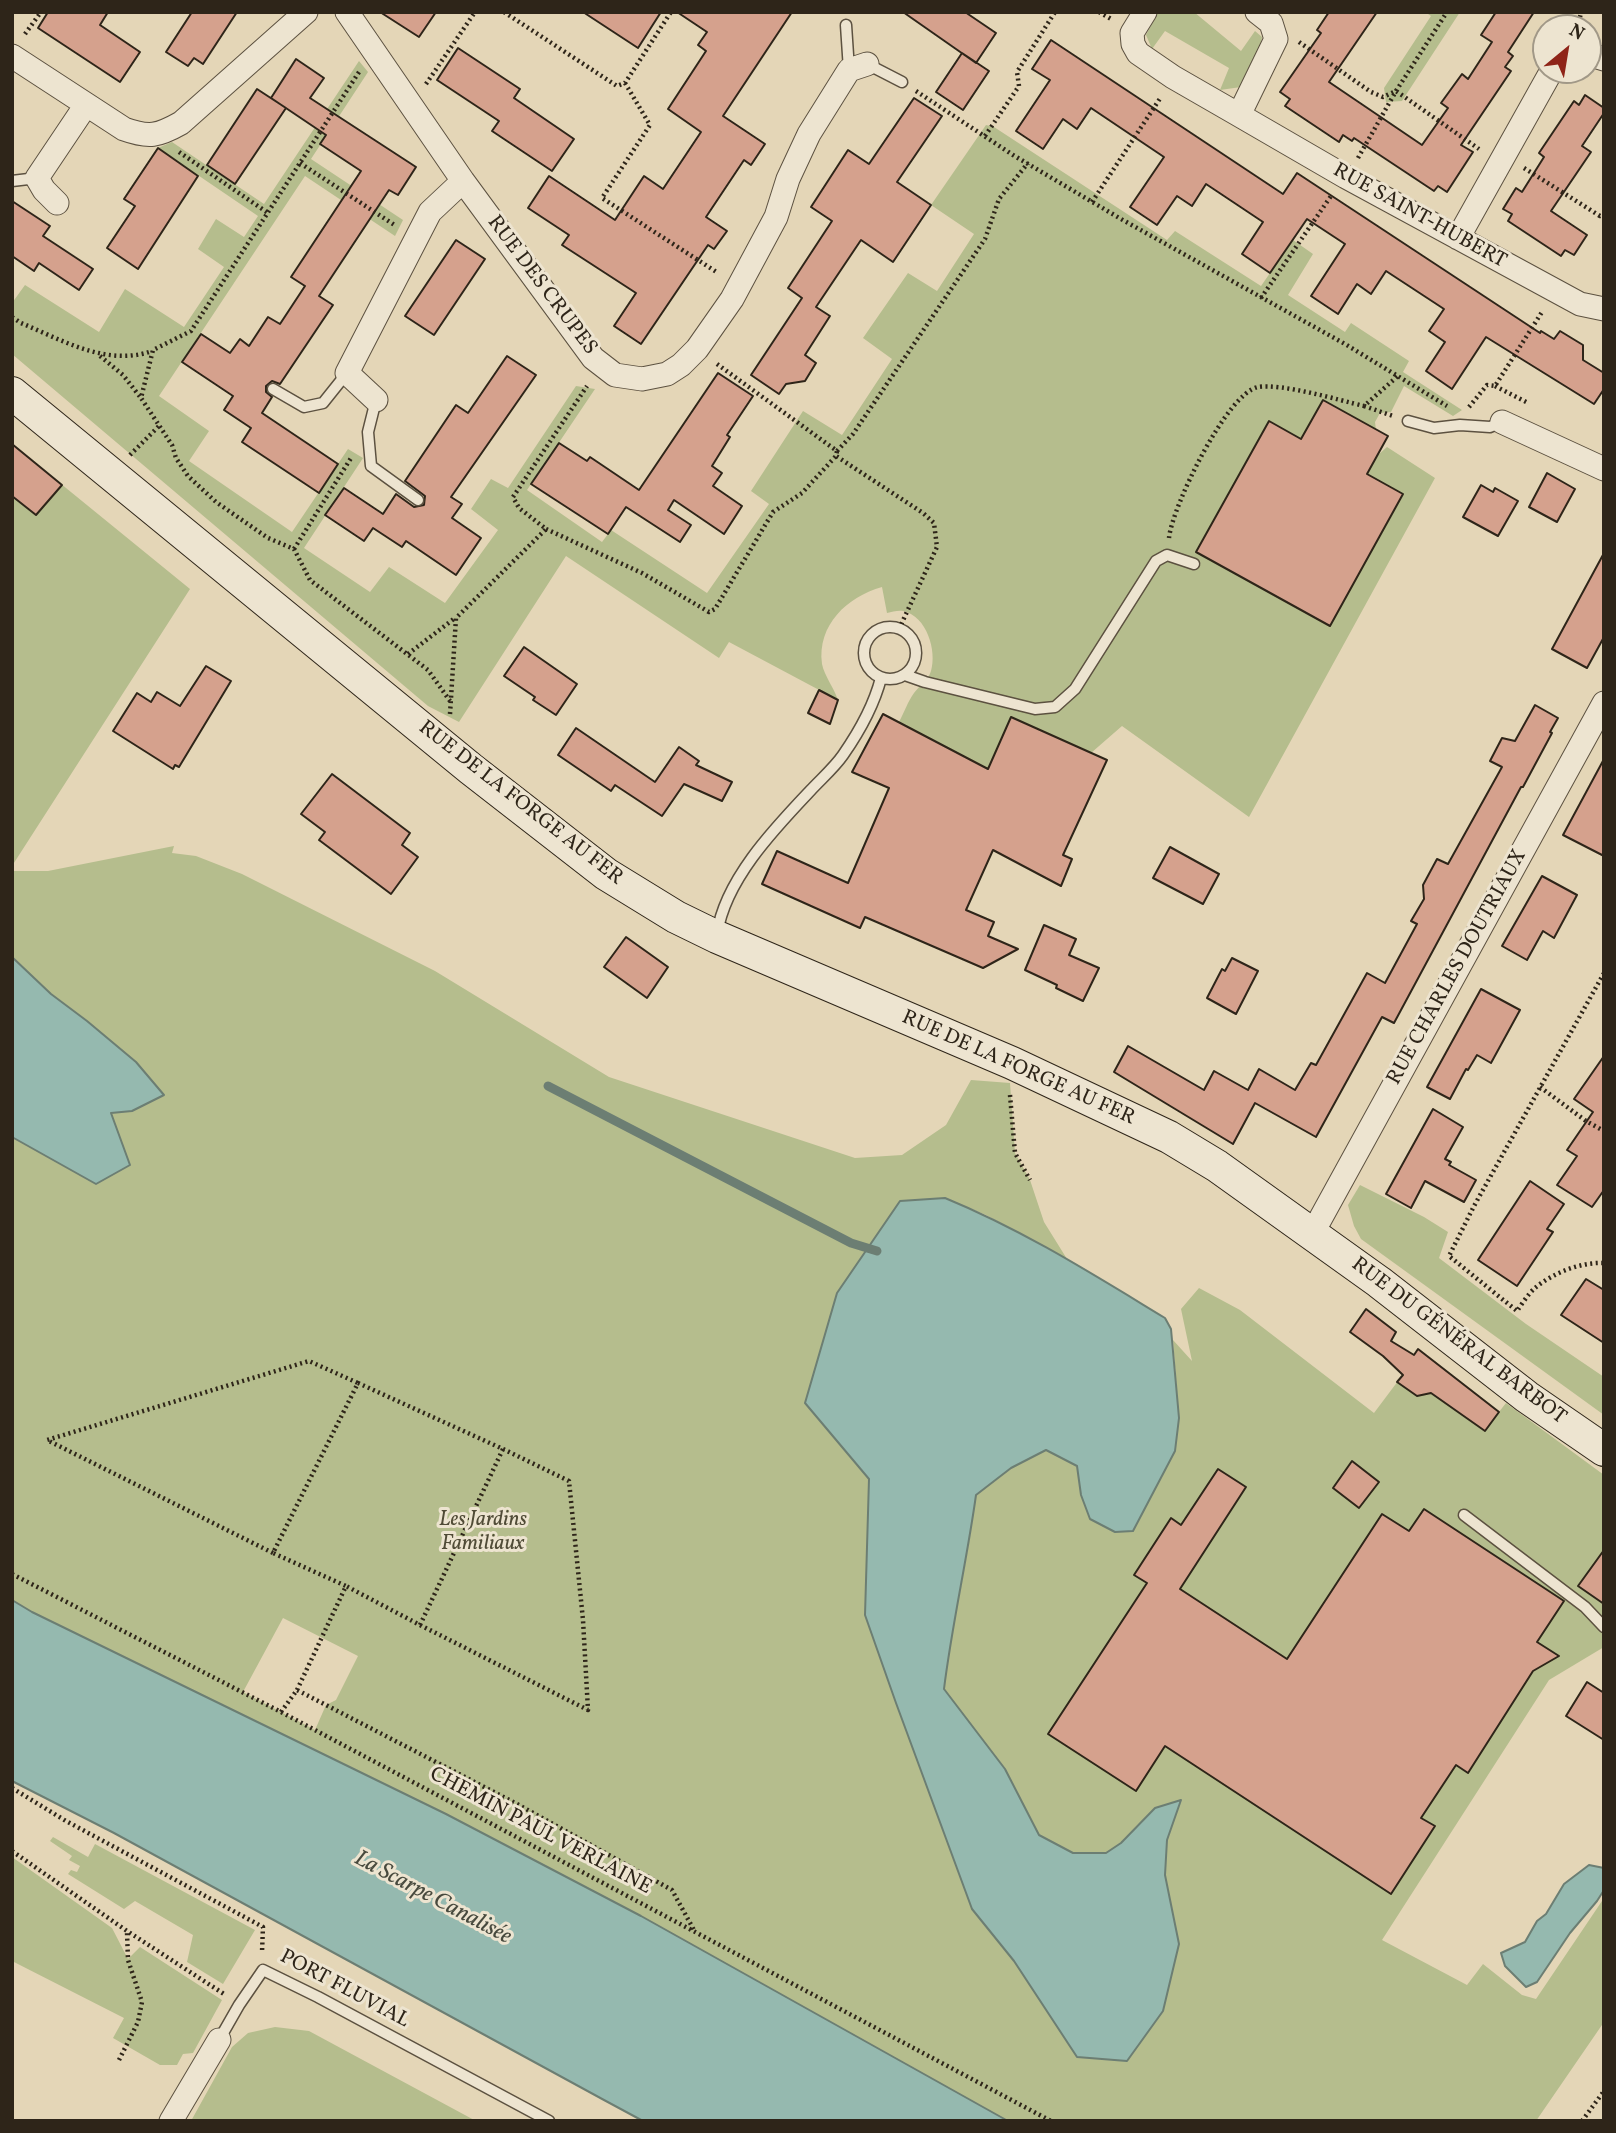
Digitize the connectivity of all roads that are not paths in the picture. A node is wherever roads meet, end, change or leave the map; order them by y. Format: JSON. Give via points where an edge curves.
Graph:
{"nodes":[{"id":1,"x":306,"y":12,"type":"edge"},
{"id":2,"x":347,"y":12,"type":"edge"},
{"id":3,"x":1145,"y":12,"type":"edge"},
{"id":4,"x":1271,"y":20,"type":"edge"},
{"id":5,"x":846,"y":25,"type":"dead end"},
{"id":6,"x":12,"y":56,"type":"edge"},
{"id":7,"x":858,"y":67,"type":"junction"},
{"id":8,"x":902,"y":82,"type":"road end"},
{"id":9,"x":1544,"y":84,"type":"edge"},
{"id":10,"x":86,"y":105,"type":"junction"},
{"id":11,"x":1239,"y":115,"type":"junction"},
{"id":12,"x":37,"y":178,"type":"junction"},
{"id":13,"x":12,"y":181,"type":"edge"},
{"id":14,"x":463,"y":181,"type":"junction"},
{"id":15,"x":57,"y":203,"type":"dead end"},
{"id":16,"x":1458,"y":238,"type":"junction"},
{"id":17,"x":1604,"y":309,"type":"edge"},
{"id":18,"x":347,"y":373,"type":"junction"},
{"id":19,"x":274,"y":389,"type":"dead end"},
{"id":20,"x":12,"y":393,"type":"edge"},
{"id":21,"x":376,"y":400,"type":"joint"},
{"id":22,"x":1408,"y":421,"type":"road end"},
{"id":23,"x":1503,"y":422,"type":"joint"},
{"id":24,"x":1604,"y":469,"type":"edge"},
{"id":25,"x":418,"y":499,"type":"dead end"},
{"id":26,"x":1194,"y":564,"type":"dead end"},
{"id":27,"x":905,"y":675,"type":"junction"},
{"id":28,"x":881,"y":678,"type":"junction"},
{"id":29,"x":1604,"y":702,"type":"edge"},
{"id":30,"x":717,"y":937,"type":"junction"},
{"id":31,"x":1312,"y":1234,"type":"junction"},
{"id":32,"x":1604,"y":1450,"type":"edge"},
{"id":33,"x":1464,"y":1515,"type":"dead end"},
{"id":34,"x":1604,"y":1627,"type":"edge"},
{"id":35,"x":219,"y":2040,"type":"joint"},
{"id":36,"x":170,"y":2121,"type":"edge"},
{"id":37,"x":549,"y":2121,"type":"edge"}],
"edges":[{"from":1,"to":10,"type":"street","via":[[181,123],[161,134],[141,135],[124,129]]},
{"from":2,"to":14,"type":"street","name":"RUE DES CRUPES"},
{"from":3,"to":11,"type":"street","name":"RUE SAINT-HUBERT","via":[[1132,33],[1138,53]]},
{"from":4,"to":11,"type":"street","via":[[1276,39]]},
{"from":5,"to":7,"type":"lane"},
{"from":6,"to":10,"type":"street"},
{"from":7,"to":8,"type":"lane"},
{"from":7,"to":14,"type":"street","name":"RUE DES CRUPES","via":[[809,134],[776,217],[732,299],[697,349],[667,373],[642,379],[615,375],[593,358]]},
{"from":9,"to":16,"type":"street"},
{"from":10,"to":12,"type":"street"},
{"from":11,"to":16,"type":"street","name":"RUE SAINT-HUBERT"},
{"from":12,"to":13,"type":"lane"},
{"from":12,"to":15,"type":"street"},
{"from":14,"to":18,"type":"street","via":[[430,212]]},
{"from":16,"to":17,"type":"street","name":"RUE SAINT-HUBERT","via":[[1580,304]]},
{"from":18,"to":19,"type":"lane","via":[[323,403],[304,407]]},
{"from":18,"to":21,"type":"street"},
{"from":20,"to":30,"type":"main road","name":"RUE DE LA FORGE AU FER","via":[[501,793],[606,874]]},
{"from":21,"to":25,"type":"lane","via":[[368,432],[371,466]]},
{"from":22,"to":23,"type":"lane","via":[[1434,428],[1462,420],[1490,427]]},
{"from":23,"to":24,"type":"street"},
{"from":26,"to":27,"type":"lane","via":[[1167,555],[1156,561],[1075,689],[1055,707],[1035,709]]},
{"from":27,"to":28,"type":"lane"},
{"from":27,"to":28,"type":"lane","via":[[915,662],[912,639],[899,629],[883,628],[865,644],[865,660]]},
{"from":28,"to":30,"type":"lane","via":[[875,700],[842,756],[769,834],[736,884],[719,918]]},
{"from":29,"to":31,"type":"street","name":"RUE CHARLES DOUTRIAUX"},
{"from":30,"to":31,"type":"main road","name":"RUE DE LA FORGE AU FER","via":[[1012,1063],[1169,1137]]},
{"from":31,"to":32,"type":"main road","name":"RUE DU GÉNÉRAL BARBOT"},
{"from":33,"to":34,"type":"lane","via":[[1585,1607]]},
{"from":35,"to":36,"type":"street"},
{"from":35,"to":37,"type":"lane","name":"PORT FLUVIAL","via":[[263,1970]]}]}
